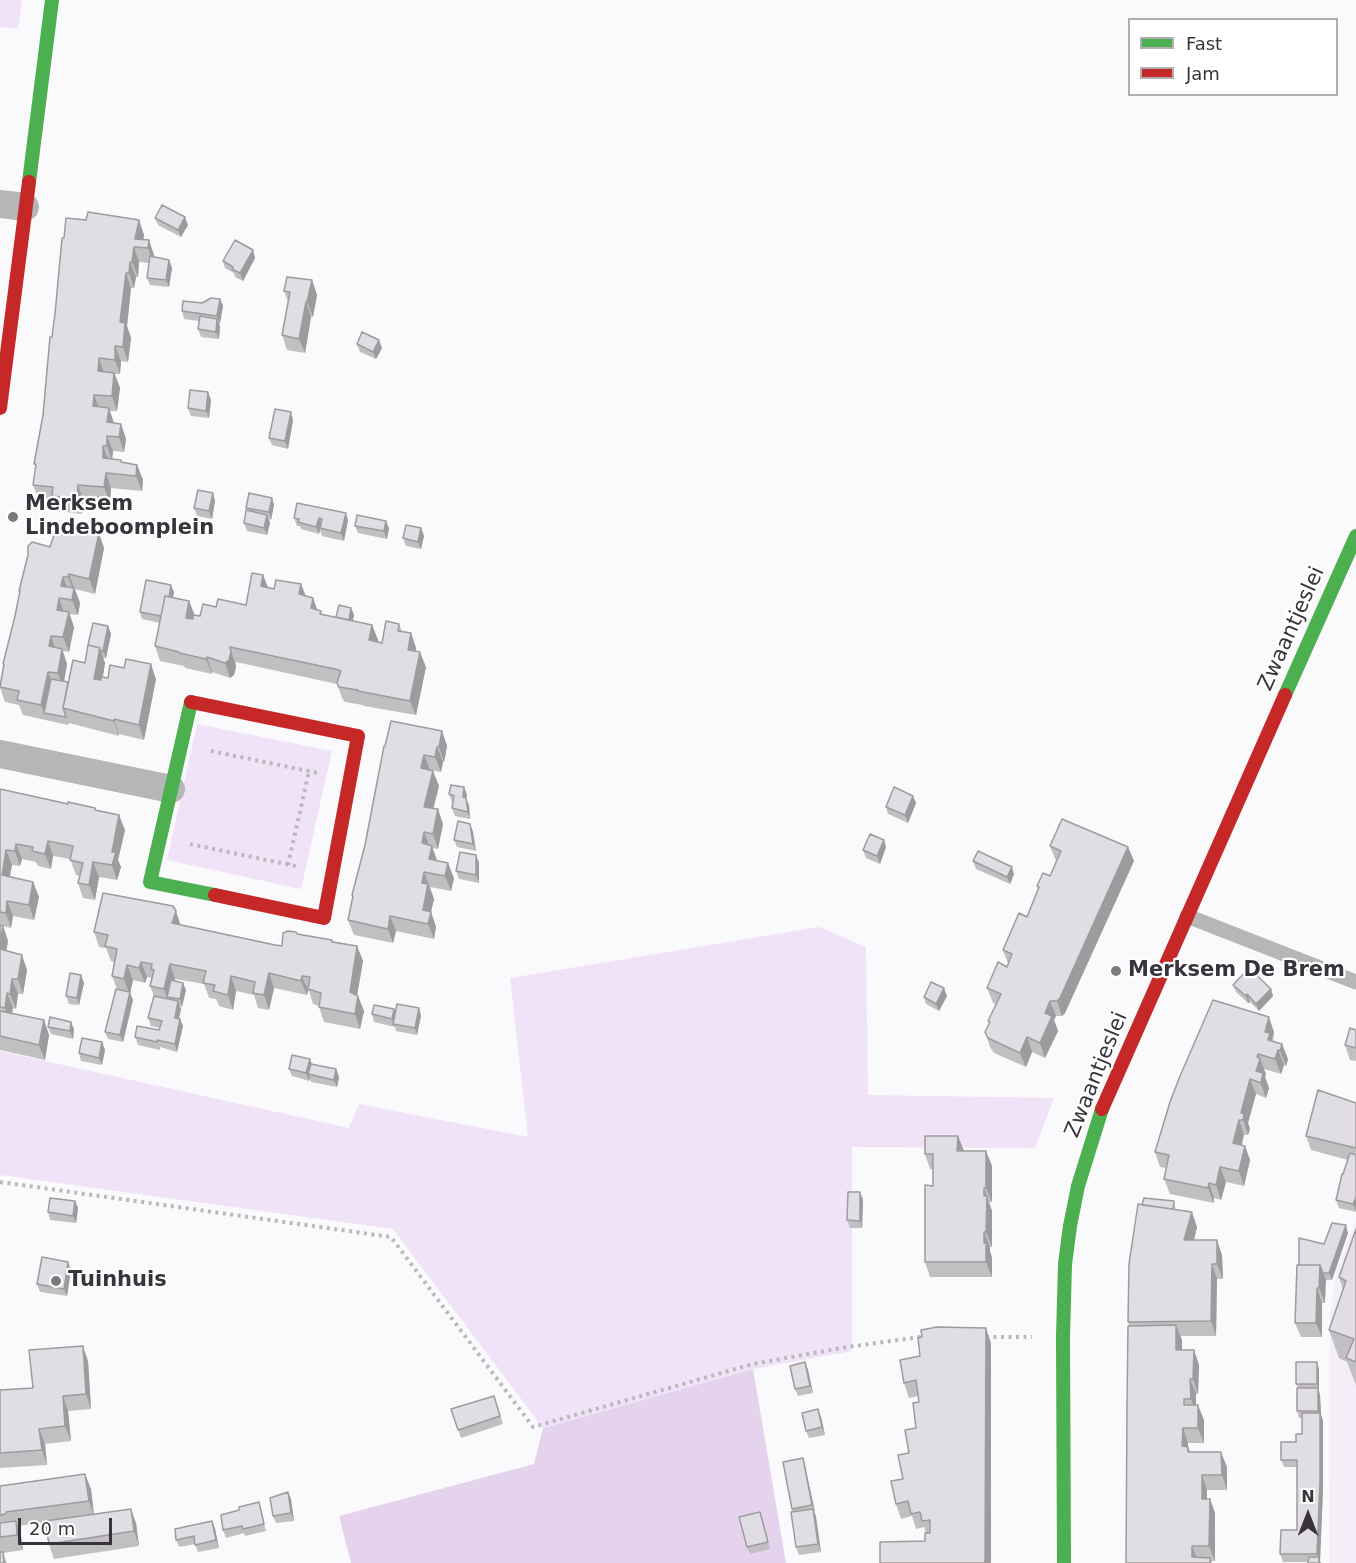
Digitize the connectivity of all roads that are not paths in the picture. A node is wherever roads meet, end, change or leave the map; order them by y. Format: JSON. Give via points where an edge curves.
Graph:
{"nodes":[{"id":1,"x":52,"y":0,"type":"edge"},
{"id":2,"x":13,"y":206,"type":"edge"},
{"id":3,"x":0,"y":408,"type":"edge"},
{"id":4,"x":1356,"y":536,"type":"edge"},
{"id":5,"x":0,"y":754,"type":"edge"},
{"id":6,"x":171,"y":789,"type":"junction"},
{"id":7,"x":1187,"y":916,"type":"junction"},
{"id":8,"x":1356,"y":982,"type":"edge"},
{"id":9,"x":1064,"y":1563,"type":"edge"}],
"edges":[{"from":1,"to":2,"type":"street"},
{"from":2,"to":3,"type":"street"},
{"from":4,"to":7,"type":"street","name":"Zwaantjeslei"},
{"from":5,"to":6,"type":"street"},
{"from":6,"to":6,"type":"street","via":[[150,882],[324,918],[358,736],[190,702]]},
{"from":7,"to":8,"type":"lane"},
{"from":7,"to":9,"type":"street","name":"Zwaantjeslei","via":[[1102,1109],[1070,1226],[1063,1337]]}]}
